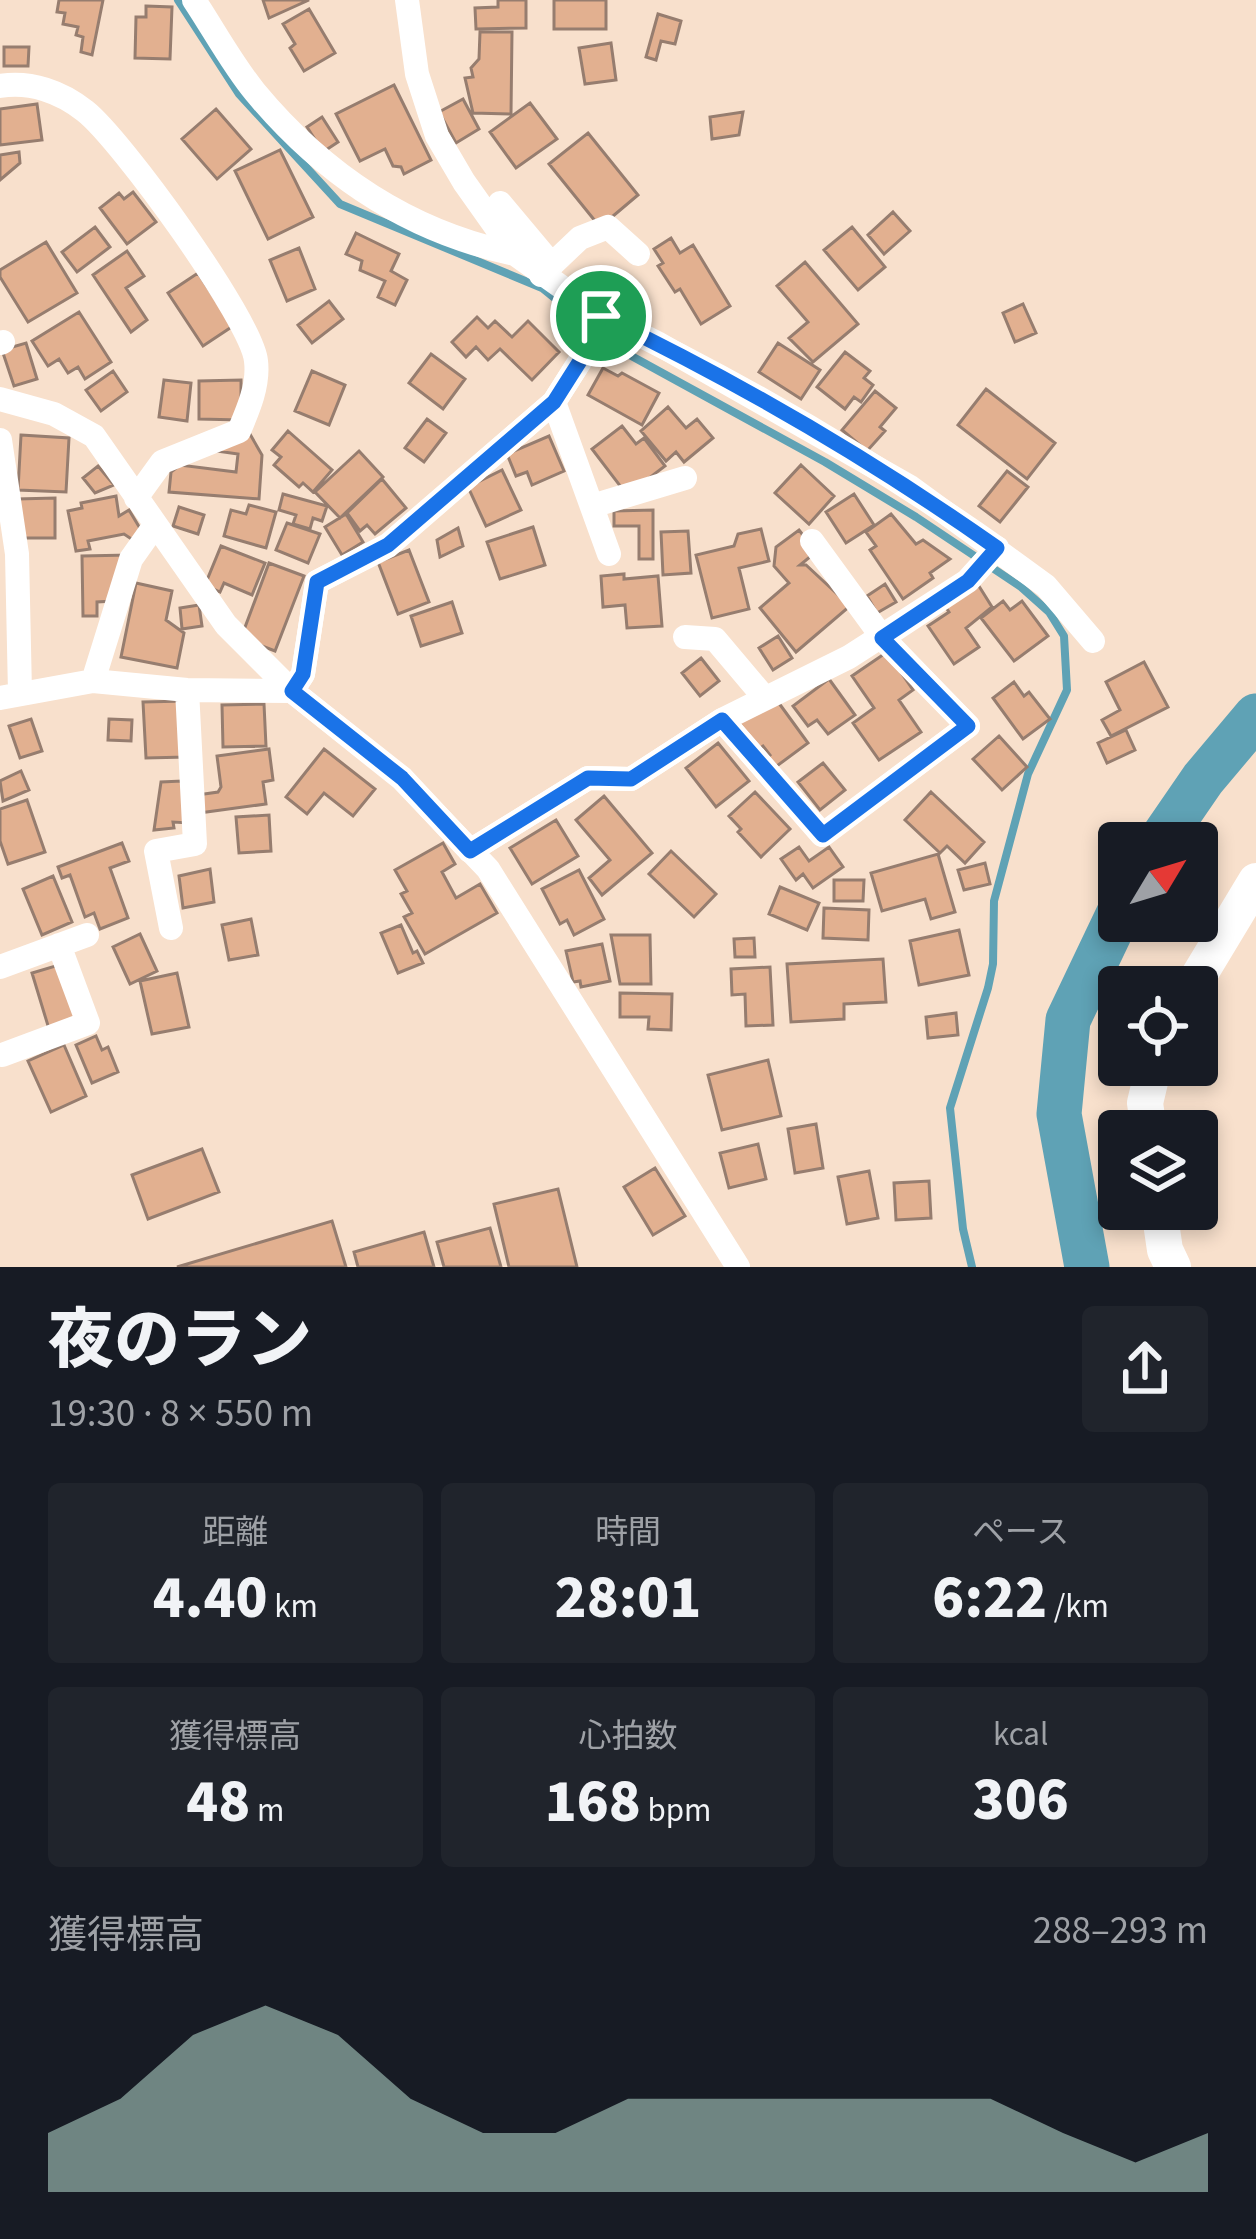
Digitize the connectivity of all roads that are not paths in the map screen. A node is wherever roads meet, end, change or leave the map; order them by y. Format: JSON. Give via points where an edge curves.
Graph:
{"nodes":[{"id":1,"x":194,"y":0,"type":"edge"},
{"id":2,"x":407,"y":0,"type":"edge"},
{"id":3,"x":0,"y":86,"type":"edge"},
{"id":4,"x":500,"y":203,"type":"dead end"},
{"id":5,"x":515,"y":254,"type":"junction"},
{"id":6,"x":638,"y":254,"type":"dead end"},
{"id":7,"x":546,"y":270,"type":"junction"},
{"id":8,"x":601,"y":316,"type":"junction"},
{"id":9,"x":0,"y":399,"type":"edge"},
{"id":10,"x":554,"y":402,"type":"junction"},
{"id":11,"x":0,"y":440,"type":"edge"},
{"id":12,"x":685,"y":478,"type":"dead end"},
{"id":13,"x":136,"y":498,"type":"junction"},
{"id":14,"x":592,"y":506,"type":"junction"},
{"id":15,"x":154,"y":524,"type":"junction"},
{"id":16,"x":812,"y":541,"type":"dead end"},
{"id":17,"x":996,"y":549,"type":"junction"},
{"id":18,"x":609,"y":554,"type":"dead end"},
{"id":19,"x":685,"y":637,"type":"dead end"},
{"id":20,"x":882,"y":638,"type":"junction"},
{"id":21,"x":1093,"y":640,"type":"dead end"},
{"id":22,"x":93,"y":681,"type":"junction"},
{"id":23,"x":187,"y":690,"type":"junction"},
{"id":24,"x":292,"y":691,"type":"junction"},
{"id":25,"x":10,"y":696,"type":"edge"},
{"id":26,"x":764,"y":697,"type":"junction"},
{"id":27,"x":722,"y":720,"type":"junction"},
{"id":28,"x":470,"y":851,"type":"junction"},
{"id":29,"x":1256,"y":881,"type":"edge"},
{"id":30,"x":171,"y":928,"type":"dead end"},
{"id":31,"x":87,"y":935,"type":"dead end"},
{"id":32,"x":59,"y":945,"type":"junction"},
{"id":33,"x":1205,"y":966,"type":"edge"},
{"id":34,"x":0,"y":967,"type":"edge"},
{"id":35,"x":1,"y":1056,"type":"edge"},
{"id":36,"x":1163,"y":1230,"type":"edge"},
{"id":37,"x":738,"y":1267,"type":"edge"},
{"id":38,"x":1173,"y":1267,"type":"edge"}],
"edges":[{"from":1,"to":5,"type":"street","via":[[254,90],[369,198],[464,243]]},
{"from":2,"to":5,"type":"street","via":[[417,74],[437,136]]},
{"from":3,"to":13,"type":"street","via":[[40,86],[84,110],[122,148],[237,313],[256,359],[239,431],[162,462]]},
{"from":4,"to":7,"type":"street"},
{"from":5,"to":7,"type":"street"},
{"from":6,"to":7,"type":"street","via":[[608,227],[580,238]]},
{"from":7,"to":8,"type":"street"},
{"from":8,"to":10,"type":"street"},
{"from":8,"to":17,"type":"street","via":[[910,487]]},
{"from":9,"to":13,"type":"street","via":[[94,436]]},
{"from":10,"to":14,"type":"street"},
{"from":10,"to":24,"type":"street","via":[[388,545],[317,582],[303,674]]},
{"from":11,"to":25,"type":"street","via":[[17,554]]},
{"from":12,"to":14,"type":"street"},
{"from":13,"to":15,"type":"street"},
{"from":14,"to":18,"type":"street"},
{"from":15,"to":22,"type":"street","via":[[131,559]]},
{"from":15,"to":24,"type":"street","via":[[226,625]]},
{"from":16,"to":20,"type":"street"},
{"from":17,"to":20,"type":"street","via":[[973,576]]},
{"from":17,"to":21,"type":"street","via":[[1046,586]]},
{"from":19,"to":26,"type":"street","via":[[715,639]]},
{"from":20,"to":26,"type":"street"},
{"from":20,"to":27,"type":"street","via":[[968,726],[823,835]]},
{"from":22,"to":23,"type":"street"},
{"from":22,"to":25,"type":"street"},
{"from":23,"to":24,"type":"street"},
{"from":23,"to":30,"type":"street","via":[[195,844],[156,851]]},
{"from":24,"to":28,"type":"street","via":[[402,778]]},
{"from":26,"to":27,"type":"street"},
{"from":27,"to":28,"type":"street","via":[[631,779],[588,778]]},
{"from":28,"to":37,"type":"street"},
{"from":29,"to":33,"type":"street"},
{"from":31,"to":32,"type":"street"},
{"from":32,"to":34,"type":"street"},
{"from":32,"to":35,"type":"street","via":[[88,1023]]},
{"from":36,"to":38,"type":"street"}]}
